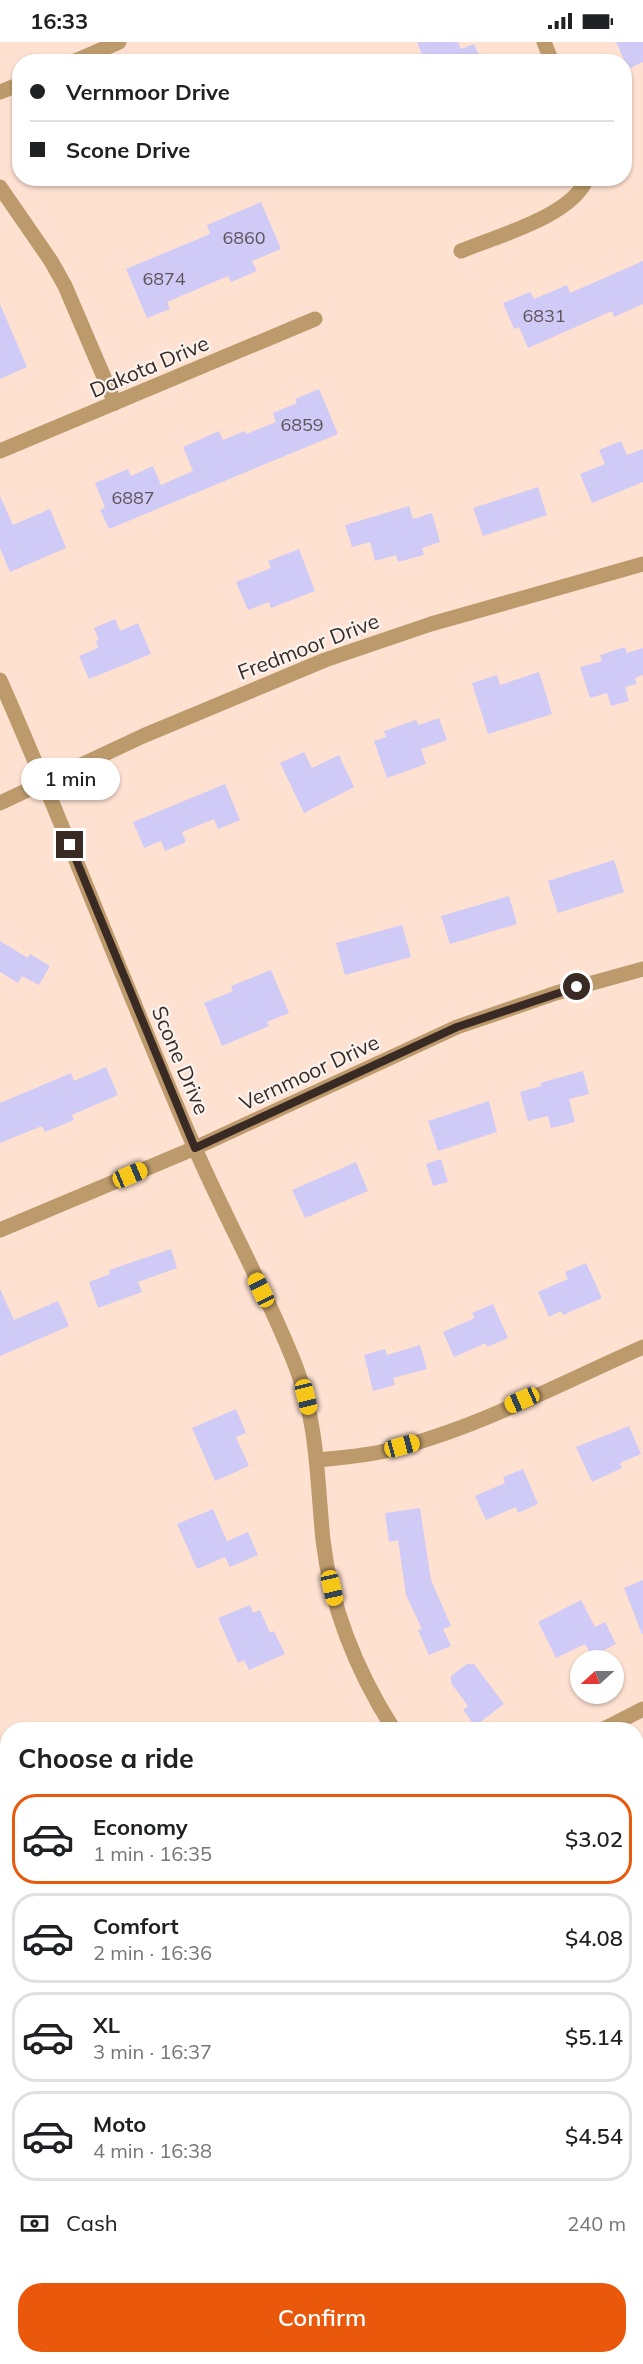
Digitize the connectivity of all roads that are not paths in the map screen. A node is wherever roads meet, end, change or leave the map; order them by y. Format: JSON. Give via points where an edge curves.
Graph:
{"nodes":[{"id":1,"x":119,"y":42,"type":"edge"},
{"id":2,"x":91,"y":54,"type":"edge"},
{"id":3,"x":582,"y":186,"type":"edge"},
{"id":4,"x":0,"y":187,"type":"edge"},
{"id":5,"x":461,"y":251,"type":"dead end"},
{"id":6,"x":315,"y":319,"type":"dead end"},
{"id":7,"x":115,"y":403,"type":"junction"},
{"id":8,"x":0,"y":451,"type":"edge"},
{"id":9,"x":643,"y":564,"type":"edge"},
{"id":10,"x":0,"y":680,"type":"edge"},
{"id":11,"x":45,"y":781,"type":"junction"},
{"id":12,"x":0,"y":803,"type":"edge"},
{"id":13,"x":643,"y":969,"type":"edge"},
{"id":14,"x":195,"y":1148,"type":"junction"},
{"id":15,"x":0,"y":1230,"type":"edge"},
{"id":16,"x":643,"y":1347,"type":"edge"},
{"id":17,"x":317,"y":1460,"type":"junction"},
{"id":18,"x":643,"y":1709,"type":"edge"},
{"id":19,"x":389,"y":1722,"type":"edge"},
{"id":20,"x":618,"y":1722,"type":"edge"}],
"edges":[{"from":1,"to":2,"type":"street"},
{"from":3,"to":5,"type":"street","via":[[572,201],[555,212]]},
{"from":4,"to":7,"type":"street","via":[[65,286]]},
{"from":6,"to":7,"type":"street","name":"Dakota Drive"},
{"from":7,"to":8,"type":"street","name":"Dakota Drive"},
{"from":9,"to":11,"type":"street","name":"Fredmoor Drive","via":[[412,630],[326,660]]},
{"from":10,"to":11,"type":"street","name":"Scone Drive"},
{"from":11,"to":12,"type":"street","name":"Fredmoor Drive"},
{"from":11,"to":14,"type":"street","name":"Scone Drive"},
{"from":13,"to":14,"type":"street","name":"Vernmoor Drive","via":[[457,1027]]},
{"from":14,"to":15,"type":"street","name":"Vernmoor Drive"},
{"from":14,"to":17,"type":"street","name":"Scone Drive","via":[[296,1368],[315,1436]]},
{"from":16,"to":17,"type":"street","via":[[421,1441],[384,1451]]},
{"from":17,"to":19,"type":"street","name":"Scone Drive","via":[[323,1541],[336,1606],[361,1673]]},
{"from":18,"to":20,"type":"street"}]}
